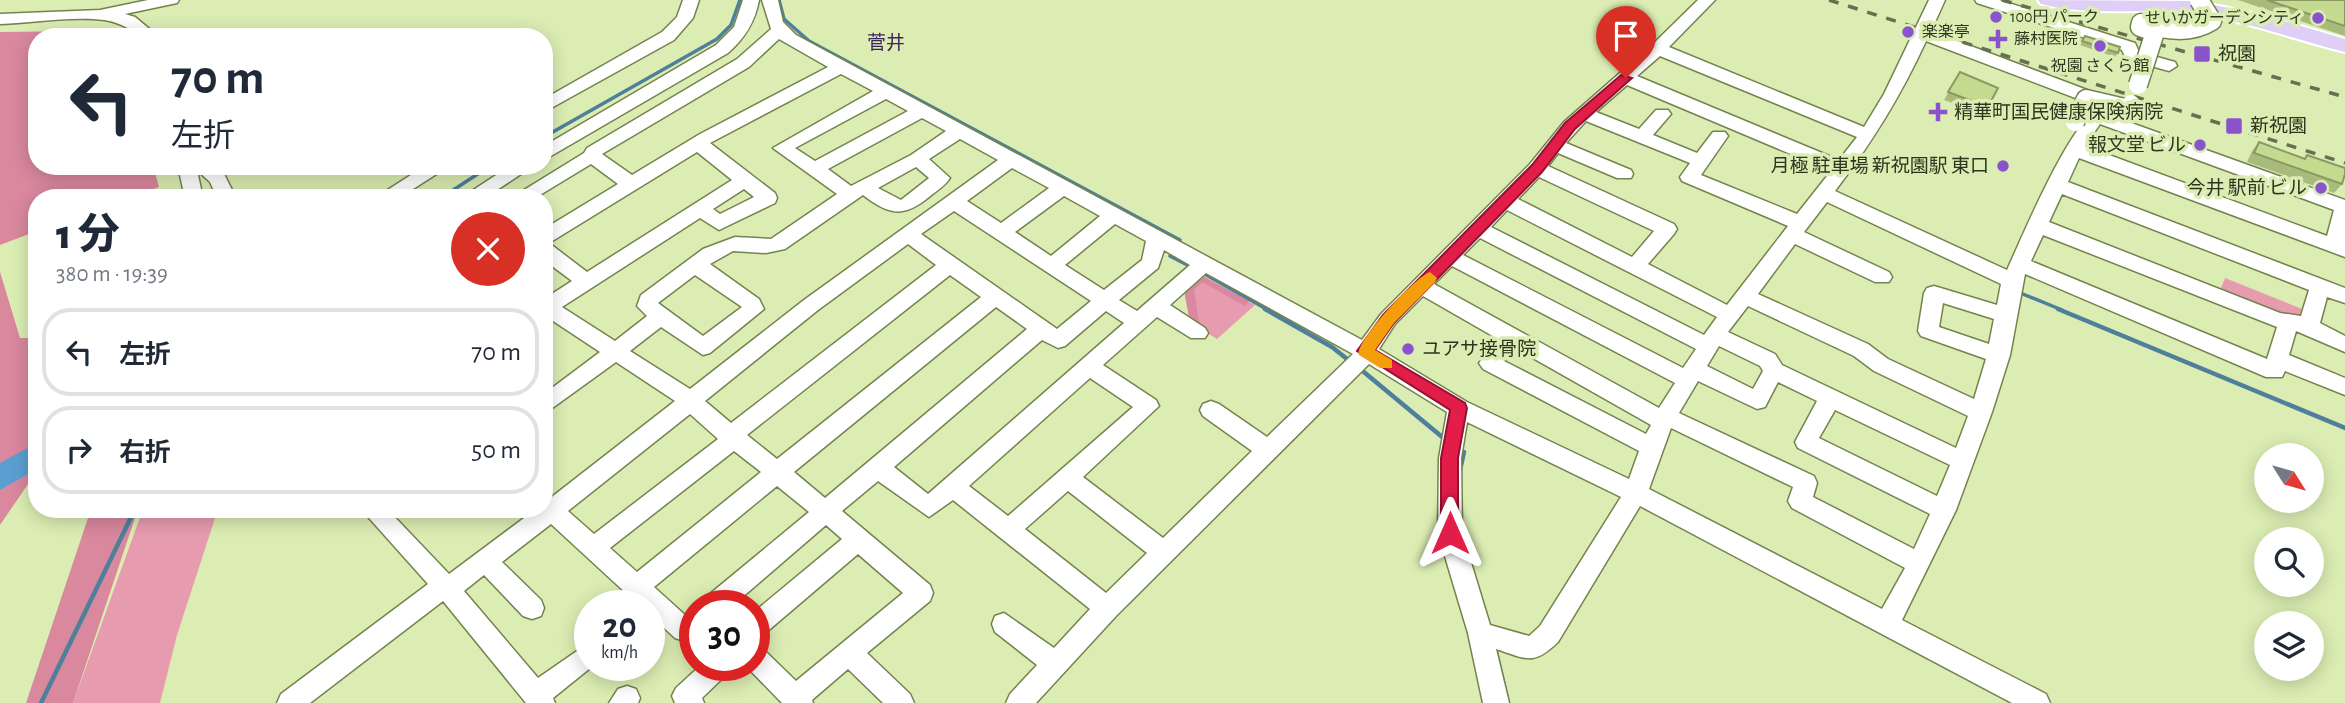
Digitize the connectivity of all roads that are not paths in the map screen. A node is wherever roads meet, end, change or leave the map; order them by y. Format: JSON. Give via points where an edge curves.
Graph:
{"nodes":[{"id":1,"x":171,"y":0,"type":"edge"},
{"id":2,"x":691,"y":0,"type":"edge"},
{"id":3,"x":751,"y":0,"type":"edge"},
{"id":4,"x":770,"y":0,"type":"edge"},
{"id":5,"x":1707,"y":0,"type":"edge"},
{"id":6,"x":1937,"y":0,"type":"edge"},
{"id":7,"x":1983,"y":0,"type":"edge"},
{"id":8,"x":2048,"y":0,"type":"edge"},
{"id":9,"x":2170,"y":2,"type":"edge"},
{"id":10,"x":2203,"y":2,"type":"edge"},
{"id":11,"x":100,"y":15,"type":"junction"},
{"id":12,"x":0,"y":19,"type":"edge"},
{"id":13,"x":139,"y":28,"type":"edge"},
{"id":14,"x":779,"y":30,"type":"junction"},
{"id":15,"x":1923,"y":34,"type":"junction"},
{"id":16,"x":2345,"y":46,"type":"edge"},
{"id":17,"x":1658,"y":49,"type":"junction"},
{"id":18,"x":2169,"y":66,"type":"dead end"},
{"id":19,"x":841,"y":67,"type":"junction"},
{"id":20,"x":1626,"y":78,"type":"junction"},
{"id":21,"x":2138,"y":85,"type":"dead end"},
{"id":22,"x":887,"y":91,"type":"junction"},
{"id":23,"x":553,"y":102,"type":"edge"},
{"id":24,"x":2131,"y":104,"type":"dead end"},
{"id":25,"x":923,"y":110,"type":"junction"},
{"id":26,"x":1584,"y":114,"type":"junction"},
{"id":27,"x":1662,"y":114,"type":"dead end"},
{"id":28,"x":2098,"y":116,"type":"junction"},
{"id":29,"x":2075,"y":122,"type":"dead end"},
{"id":30,"x":961,"y":131,"type":"junction"},
{"id":31,"x":1868,"y":135,"type":"junction"},
{"id":32,"x":1719,"y":136,"type":"dead end"},
{"id":33,"x":1642,"y":137,"type":"junction"},
{"id":34,"x":698,"y":143,"type":"junction"},
{"id":35,"x":1555,"y":145,"type":"junction"},
{"id":36,"x":553,"y":149,"type":"edge"},
{"id":37,"x":2074,"y":149,"type":"junction"},
{"id":38,"x":592,"y":156,"type":"junction"},
{"id":39,"x":1013,"y":158,"type":"junction"},
{"id":40,"x":917,"y":159,"type":"junction"},
{"id":41,"x":1700,"y":161,"type":"junction"},
{"id":42,"x":1537,"y":168,"type":"junction"},
{"id":43,"x":814,"y":169,"type":"junction"},
{"id":44,"x":1844,"y":169,"type":"junction"},
{"id":45,"x":1624,"y":174,"type":"dead end"},
{"id":46,"x":212,"y":175,"type":"edge"},
{"id":47,"x":424,"y":175,"type":"edge"},
{"id":48,"x":509,"y":175,"type":"edge"},
{"id":49,"x":745,"y":180,"type":"junction"},
{"id":50,"x":632,"y":184,"type":"junction"},
{"id":51,"x":2057,"y":185,"type":"junction"},
{"id":52,"x":1064,"y":186,"type":"junction"},
{"id":53,"x":222,"y":189,"type":"edge"},
{"id":54,"x":400,"y":189,"type":"edge"},
{"id":55,"x":485,"y":189,"type":"edge"},
{"id":56,"x":535,"y":189,"type":"edge"},
{"id":57,"x":857,"y":190,"type":"junction"},
{"id":58,"x":1826,"y":194,"type":"junction"},
{"id":59,"x":1506,"y":201,"type":"junction"},
{"id":60,"x":956,"y":203,"type":"junction"},
{"id":61,"x":2345,"y":207,"type":"edge"},
{"id":62,"x":700,"y":209,"type":"junction"},
{"id":63,"x":1115,"y":214,"type":"junction"},
{"id":64,"x":2037,"y":225,"type":"junction"},
{"id":65,"x":1796,"y":228,"type":"junction"},
{"id":66,"x":1479,"y":229,"type":"junction"},
{"id":67,"x":553,"y":232,"type":"edge"},
{"id":68,"x":1001,"y":233,"type":"junction"},
{"id":69,"x":910,"y":236,"type":"junction"},
{"id":70,"x":1157,"y":237,"type":"junction"},
{"id":71,"x":2339,"y":248,"type":"edge"},
{"id":72,"x":553,"y":255,"type":"edge"},
{"id":73,"x":1450,"y":257,"type":"junction"},
{"id":74,"x":697,"y":265,"type":"junction"},
{"id":75,"x":950,"y":265,"type":"junction"},
{"id":76,"x":1051,"y":266,"type":"junction"},
{"id":77,"x":1635,"y":266,"type":"junction"},
{"id":78,"x":1199,"y":268,"type":"junction"},
{"id":79,"x":2016,"y":273,"type":"junction"},
{"id":80,"x":1882,"y":277,"type":"dead end"},
{"id":81,"x":586,"y":282,"type":"junction"},
{"id":82,"x":1421,"y":286,"type":"junction"},
{"id":83,"x":2319,"y":286,"type":"junction"},
{"id":84,"x":1744,"y":296,"type":"junction"},
{"id":85,"x":2345,"y":296,"type":"edge"},
{"id":86,"x":994,"y":297,"type":"junction"},
{"id":87,"x":1106,"y":301,"type":"junction"},
{"id":88,"x":553,"y":303,"type":"edge"},
{"id":89,"x":1157,"y":307,"type":"junction"},
{"id":90,"x":553,"y":312,"type":"edge"},
{"id":91,"x":1730,"y":315,"type":"junction"},
{"id":92,"x":2007,"y":316,"type":"junction"},
{"id":93,"x":660,"y":317,"type":"junction"},
{"id":94,"x":1139,"y":323,"type":"junction"},
{"id":95,"x":2298,"y":325,"type":"junction"},
{"id":96,"x":1041,"y":329,"type":"junction"},
{"id":97,"x":1198,"y":333,"type":"dead end"},
{"id":98,"x":1513,"y":337,"type":"junction"},
{"id":99,"x":1711,"y":340,"type":"junction"},
{"id":100,"x":2345,"y":344,"type":"edge"},
{"id":101,"x":614,"y":351,"type":"junction"},
{"id":102,"x":1365,"y":351,"type":"junction"},
{"id":103,"x":1998,"y":355,"type":"junction"},
{"id":104,"x":2278,"y":359,"type":"junction"},
{"id":105,"x":1090,"y":367,"type":"junction"},
{"id":106,"x":1774,"y":370,"type":"junction"},
{"id":107,"x":1690,"y":374,"type":"junction"},
{"id":108,"x":2345,"y":387,"type":"edge"},
{"id":109,"x":1830,"y":398,"type":"junction"},
{"id":110,"x":553,"y":399,"type":"edge"},
{"id":111,"x":688,"y":402,"type":"junction"},
{"id":112,"x":1459,"y":408,"type":"junction"},
{"id":113,"x":1211,"y":410,"type":"dead end"},
{"id":114,"x":1981,"y":412,"type":"junction"},
{"id":115,"x":1665,"y":419,"type":"junction"},
{"id":116,"x":733,"y":437,"type":"junction"},
{"id":117,"x":1651,"y":447,"type":"junction"},
{"id":118,"x":1269,"y":451,"type":"junction"},
{"id":119,"x":1962,"y":461,"type":"junction"},
{"id":120,"x":878,"y":468,"type":"junction"},
{"id":121,"x":777,"y":471,"type":"junction"},
{"id":122,"x":1067,"y":477,"type":"junction"},
{"id":123,"x":954,"y":487,"type":"junction"},
{"id":124,"x":1636,"y":492,"type":"junction"},
{"id":125,"x":553,"y":510,"type":"edge"},
{"id":126,"x":1944,"y":510,"type":"junction"},
{"id":127,"x":825,"y":511,"type":"junction"},
{"id":128,"x":553,"y":512,"type":"edge"},
{"id":129,"x":381,"y":518,"type":"edge"},
{"id":130,"x":542,"y":518,"type":"edge"},
{"id":131,"x":1008,"y":530,"type":"junction"},
{"id":132,"x":858,"y":540,"type":"junction"},
{"id":133,"x":593,"y":548,"type":"junction"},
{"id":134,"x":1164,"y":552,"type":"junction"},
{"id":135,"x":485,"y":560,"type":"junction"},
{"id":136,"x":1920,"y":564,"type":"junction"},
{"id":137,"x":446,"y":587,"type":"junction"},
{"id":138,"x":636,"y":587,"type":"junction"},
{"id":139,"x":734,"y":590,"type":"edge"},
{"id":140,"x":532,"y":608,"type":"dead end"},
{"id":141,"x":1107,"y":608,"type":"junction"},
{"id":142,"x":770,"y":614,"type":"edge"},
{"id":143,"x":1004,"y":624,"type":"dead end"},
{"id":144,"x":1887,"y":624,"type":"junction"},
{"id":145,"x":679,"y":626,"type":"edge"},
{"id":146,"x":1480,"y":633,"type":"junction"},
{"id":147,"x":849,"y":653,"type":"junction"},
{"id":148,"x":1055,"y":664,"type":"junction"},
{"id":149,"x":574,"y":667,"type":"edge"},
{"id":150,"x":770,"y":673,"type":"edge"},
{"id":151,"x":701,"y":681,"type":"edge"},
{"id":152,"x":539,"y":699,"type":"edge"},
{"id":153,"x":797,"y":700,"type":"edge"},
{"id":154,"x":290,"y":703,"type":"edge"},
{"id":155,"x":691,"y":703,"type":"edge"},
{"id":156,"x":901,"y":703,"type":"edge"},
{"id":157,"x":1020,"y":703,"type":"edge"},
{"id":158,"x":1496,"y":703,"type":"edge"},
{"id":159,"x":2037,"y":703,"type":"edge"}],
"edges":[{"from":1,"to":11,"type":"street"},
{"from":2,"to":23,"type":"street","via":[[685,18],[668,36]]},
{"from":3,"to":36,"type":"street","via":[[743,27],[722,49]]},
{"from":4,"to":14,"type":"street","via":[[771,16]]},
{"from":5,"to":17,"type":"street"},
{"from":6,"to":15,"type":"street"},
{"from":7,"to":18,"type":"street","via":[[2129,47],[2132,55]]},
{"from":8,"to":9,"type":"main road"},
{"from":9,"to":16,"type":"main road","via":[[2253,17]]},
{"from":10,"to":21,"type":"street","bridge":true,"via":[[2217,21],[2203,27],[2167,29],[2141,23],[2140,27],[2160,33]]},
{"from":11,"to":12,"type":"street"},
{"from":11,"to":13,"type":"street","via":[[129,20]]},
{"from":14,"to":19,"type":"street"},
{"from":14,"to":38,"type":"street","via":[[743,62]]},
{"from":15,"to":28,"type":"street","via":[[2106,101]]},
{"from":15,"to":31,"type":"street"},
{"from":17,"to":20,"type":"street"},
{"from":17,"to":31,"type":"street"},
{"from":19,"to":22,"type":"street"},
{"from":19,"to":34,"type":"street"},
{"from":20,"to":26,"type":"street"},
{"from":20,"to":44,"type":"street"},
{"from":22,"to":25,"type":"street"},
{"from":22,"to":43,"type":"street","via":[[782,148]]},
{"from":24,"to":29,"type":"street","bridge":true,"via":[[2129,108],[2086,99]]},
{"from":25,"to":30,"type":"street"},
{"from":25,"to":43,"type":"street"},
{"from":26,"to":33,"type":"street"},
{"from":26,"to":35,"type":"street"},
{"from":27,"to":33,"type":"street"},
{"from":28,"to":37,"type":"street"},
{"from":28,"to":61,"type":"street"},
{"from":30,"to":39,"type":"street"},
{"from":30,"to":40,"type":"street"},
{"from":31,"to":44,"type":"street"},
{"from":32,"to":41,"type":"street"},
{"from":33,"to":41,"type":"street"},
{"from":34,"to":49,"type":"street"},
{"from":34,"to":50,"type":"street"},
{"from":35,"to":42,"type":"street"},
{"from":35,"to":45,"type":"street"},
{"from":37,"to":51,"type":"street"},
{"from":37,"to":71,"type":"street"},
{"from":38,"to":50,"type":"street"},
{"from":38,"to":56,"type":"street"},
{"from":39,"to":52,"type":"street"},
{"from":39,"to":60,"type":"street"},
{"from":40,"to":57,"type":"street"},
{"from":40,"to":57,"type":"street","via":[[941,178],[907,205],[892,205]]},
{"from":41,"to":65,"type":"street","via":[[1689,177]]},
{"from":42,"to":59,"type":"street"},
{"from":42,"to":77,"type":"street","via":[[1667,229]]},
{"from":43,"to":57,"type":"street"},
{"from":44,"to":58,"type":"street"},
{"from":46,"to":53,"type":"street"},
{"from":47,"to":54,"type":"street"},
{"from":48,"to":55,"type":"street"},
{"from":49,"to":62,"type":"street"},
{"from":49,"to":62,"type":"street","via":[[768,198],[719,223]]},
{"from":50,"to":67,"type":"street"},
{"from":51,"to":64,"type":"street"},
{"from":51,"to":83,"type":"street"},
{"from":52,"to":63,"type":"street"},
{"from":52,"to":68,"type":"street"},
{"from":57,"to":74,"type":"street","via":[[777,244],[729,244]]},
{"from":58,"to":65,"type":"street"},
{"from":58,"to":79,"type":"street"},
{"from":59,"to":66,"type":"street"},
{"from":59,"to":77,"type":"street"},
{"from":60,"to":68,"type":"street"},
{"from":60,"to":69,"type":"street"},
{"from":61,"to":71,"type":"street"},
{"from":62,"to":81,"type":"street"},
{"from":63,"to":70,"type":"street"},
{"from":63,"to":76,"type":"street"},
{"from":64,"to":79,"type":"street"},
{"from":64,"to":95,"type":"street"},
{"from":65,"to":80,"type":"street"},
{"from":65,"to":84,"type":"street"},
{"from":66,"to":73,"type":"street"},
{"from":66,"to":99,"type":"street"},
{"from":68,"to":76,"type":"street"},
{"from":69,"to":75,"type":"street"},
{"from":69,"to":111,"type":"street","via":[[811,305]]},
{"from":70,"to":78,"type":"street"},
{"from":70,"to":87,"type":"street","via":[[1152,263]]},
{"from":72,"to":81,"type":"street"},
{"from":73,"to":82,"type":"street"},
{"from":73,"to":107,"type":"street"},
{"from":74,"to":93,"type":"street","via":[[648,300],[647,306]]},
{"from":74,"to":93,"type":"street","via":[[752,304],[751,314],[703,347]]},
{"from":75,"to":86,"type":"street"},
{"from":75,"to":116,"type":"street"},
{"from":76,"to":87,"type":"street"},
{"from":77,"to":91,"type":"street"},
{"from":78,"to":89,"type":"street"},
{"from":78,"to":102,"type":"street"},
{"from":79,"to":92,"type":"street"},
{"from":79,"to":104,"type":"street","via":[[2274,371]]},
{"from":81,"to":88,"type":"street"},
{"from":82,"to":98,"type":"street"},
{"from":82,"to":102,"type":"street"},
{"from":83,"to":85,"type":"street"},
{"from":83,"to":95,"type":"street"},
{"from":84,"to":91,"type":"street"},
{"from":84,"to":114,"type":"street"},
{"from":86,"to":96,"type":"street"},
{"from":86,"to":121,"type":"street"},
{"from":87,"to":94,"type":"street"},
{"from":87,"to":96,"type":"street","via":[[1058,340]]},
{"from":89,"to":94,"type":"street"},
{"from":89,"to":97,"type":"street"},
{"from":90,"to":101,"type":"street"},
{"from":91,"to":99,"type":"street"},
{"from":92,"to":103,"type":"street"},
{"from":92,"to":103,"type":"street","via":[[1934,293],[1927,331]]},
{"from":93,"to":101,"type":"street"},
{"from":94,"to":105,"type":"street"},
{"from":95,"to":100,"type":"street"},
{"from":95,"to":104,"type":"street"},
{"from":96,"to":120,"type":"street"},
{"from":98,"to":115,"type":"street"},
{"from":98,"to":117,"type":"street","via":[[1490,363]]},
{"from":99,"to":106,"type":"street","via":[[1768,360]]},
{"from":99,"to":107,"type":"street"},
{"from":101,"to":110,"type":"street"},
{"from":101,"to":111,"type":"street"},
{"from":102,"to":112,"type":"street"},
{"from":102,"to":118,"type":"street"},
{"from":103,"to":114,"type":"street"},
{"from":104,"to":108,"type":"street"},
{"from":105,"to":122,"type":"street","via":[[1147,406]]},
{"from":105,"to":123,"type":"street"},
{"from":106,"to":107,"type":"street","via":[[1757,401]]},
{"from":106,"to":109,"type":"street"},
{"from":107,"to":115,"type":"street"},
{"from":109,"to":119,"type":"street"},
{"from":109,"to":126,"type":"street","via":[[1806,442]]},
{"from":111,"to":116,"type":"street"},
{"from":111,"to":125,"type":"street"},
{"from":112,"to":124,"type":"street"},
{"from":112,"to":146,"type":"street","via":[[1450,458],[1450,533]]},
{"from":113,"to":118,"type":"street"},
{"from":114,"to":119,"type":"street"},
{"from":115,"to":117,"type":"street"},
{"from":115,"to":136,"type":"street","via":[[1806,483],[1800,501]]},
{"from":116,"to":121,"type":"street"},
{"from":116,"to":133,"type":"street"},
{"from":117,"to":124,"type":"street"},
{"from":118,"to":134,"type":"street"},
{"from":119,"to":126,"type":"street"},
{"from":120,"to":123,"type":"street","via":[[929,507]]},
{"from":120,"to":127,"type":"street"},
{"from":121,"to":127,"type":"street"},
{"from":121,"to":138,"type":"street"},
{"from":122,"to":131,"type":"street"},
{"from":122,"to":134,"type":"street"},
{"from":123,"to":131,"type":"street"},
{"from":124,"to":144,"type":"street"},
{"from":124,"to":146,"type":"street","via":[[1549,634],[1533,649]]},
{"from":126,"to":136,"type":"street"},
{"from":127,"to":132,"type":"street"},
{"from":127,"to":139,"type":"street"},
{"from":128,"to":133,"type":"street"},
{"from":129,"to":137,"type":"street"},
{"from":130,"to":135,"type":"street"},
{"from":131,"to":141,"type":"street"},
{"from":132,"to":142,"type":"street"},
{"from":132,"to":147,"type":"street","via":[[920,593]]},
{"from":133,"to":138,"type":"street"},
{"from":134,"to":141,"type":"street"},
{"from":135,"to":137,"type":"street"},
{"from":135,"to":140,"type":"street"},
{"from":136,"to":144,"type":"street"},
{"from":137,"to":152,"type":"street"},
{"from":137,"to":154,"type":"street"},
{"from":138,"to":145,"type":"street"},
{"from":141,"to":148,"type":"street"},
{"from":143,"to":148,"type":"street"},
{"from":144,"to":159,"type":"street"},
{"from":146,"to":158,"type":"street"},
{"from":147,"to":153,"type":"street"},
{"from":147,"to":156,"type":"street"},
{"from":148,"to":157,"type":"street"},
{"from":149,"to":152,"type":"street"},
{"from":150,"to":153,"type":"street"},
{"from":151,"to":155,"type":"street","via":[[685,696]]}]}
